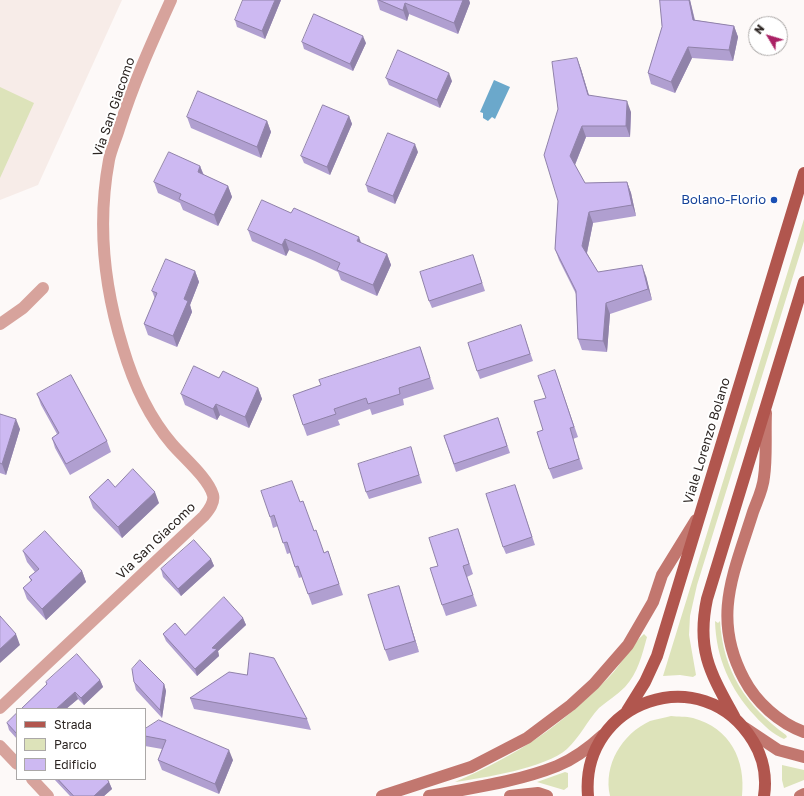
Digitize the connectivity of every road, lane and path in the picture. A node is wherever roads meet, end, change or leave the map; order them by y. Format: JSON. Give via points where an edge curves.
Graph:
{"nodes":[{"id":1,"x":171,"y":0,"type":"edge"},
{"id":2,"x":804,"y":173,"type":"edge"},
{"id":3,"x":804,"y":282,"type":"edge"},
{"id":4,"x":44,"y":288,"type":"dead end"},
{"id":5,"x":0,"y":324,"type":"edge"},
{"id":6,"x":766,"y":408,"type":"junction"},
{"id":7,"x":698,"y":517,"type":"junction"},
{"id":8,"x":0,"y":708,"type":"edge"},
{"id":9,"x":627,"y":712,"type":"junction"},
{"id":10,"x":739,"y":722,"type":"junction"},
{"id":11,"x":804,"y":732,"type":"edge"},
{"id":12,"x":603,"y":735,"type":"junction"},
{"id":13,"x":0,"y":746,"type":"edge"},
{"id":14,"x":804,"y":757,"type":"edge"},
{"id":15,"x":16,"y":763,"type":"edge"},
{"id":16,"x":33,"y":780,"type":"edge"},
{"id":17,"x":804,"y":794,"type":"edge"},
{"id":18,"x":48,"y":796,"type":"edge"},
{"id":19,"x":382,"y":796,"type":"edge"},
{"id":20,"x":429,"y":796,"type":"edge"},
{"id":21,"x":510,"y":796,"type":"edge"},
{"id":22,"x":547,"y":796,"type":"edge"},
{"id":23,"x":588,"y":796,"type":"edge"},
{"id":24,"x":764,"y":796,"type":"edge"},
{"id":25,"x":800,"y":796,"type":"edge"}],
"edges":[{"from":1,"to":8,"type":"street","name":"Via San Giacomo","via":[[138,76],[110,159],[104,197],[104,261],[123,349],[147,406],[171,444],[210,487],[214,498],[204,516]]},
{"from":2,"to":7,"type":"main road","name":"Viale Lorenzo Bolano"},
{"from":3,"to":6,"type":"main road"},
{"from":4,"to":5,"type":"street","via":[[23,308]]},
{"from":6,"to":10,"type":"main road","via":[[702,620],[703,645],[708,664]]},
{"from":6,"to":11,"type":"main road","via":[[764,478],[728,593],[728,637],[732,653],[751,692],[779,718]]},
{"from":7,"to":9,"type":"main road","name":"Viale Lorenzo Bolano","via":[[657,656]]},
{"from":7,"to":19,"type":"main road","via":[[662,575],[653,602],[628,645],[594,684],[571,705],[527,738],[471,767]]},
{"from":9,"to":10,"type":"main road","via":[[659,698],[682,696],[715,705]]},
{"from":9,"to":12,"type":"main road"},
{"from":10,"to":14,"type":"main road","via":[[778,750]]},
{"from":10,"to":24,"type":"main road","via":[[756,745],[760,756],[765,779]]},
{"from":12,"to":20,"type":"main road","via":[[558,766],[520,777]]},
{"from":12,"to":23,"type":"main road","via":[[590,767]]},
{"from":13,"to":15,"type":"street"},
{"from":16,"to":18,"type":"street"},
{"from":17,"to":25,"type":"main road"},
{"from":21,"to":22,"type":"main road","via":[[538,793]]}]}
